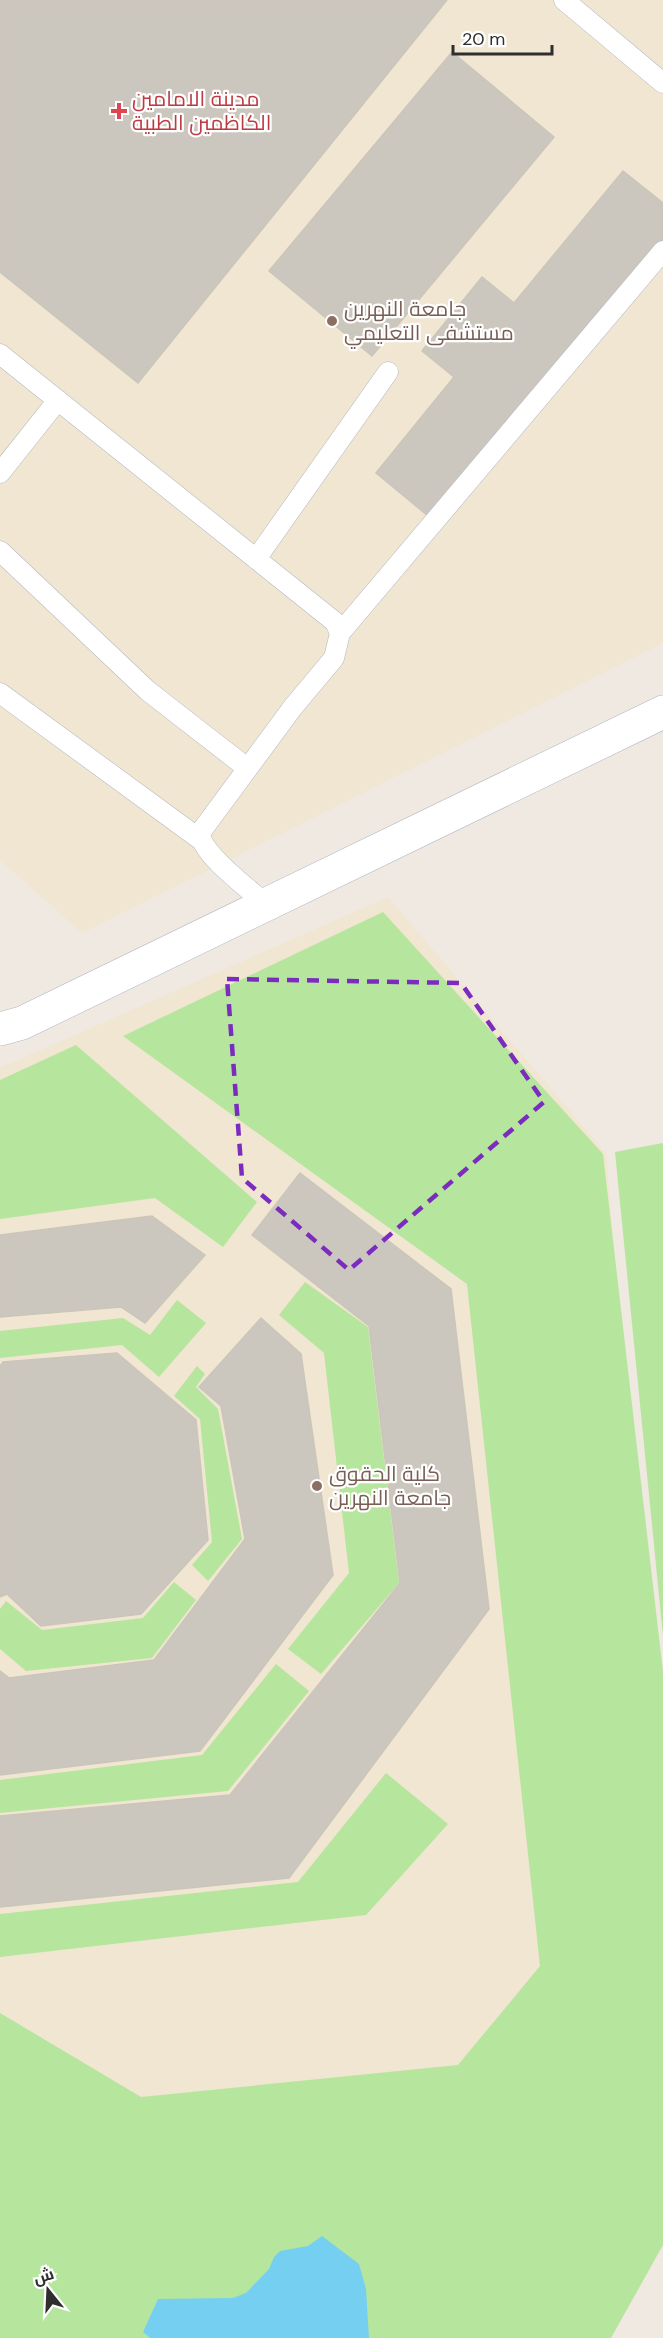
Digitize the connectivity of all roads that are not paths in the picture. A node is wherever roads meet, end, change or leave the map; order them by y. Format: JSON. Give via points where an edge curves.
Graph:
{"nodes":[{"id":1,"x":564,"y":0,"type":"edge"},
{"id":2,"x":663,"y":83,"type":"edge"},
{"id":3,"x":663,"y":251,"type":"edge"},
{"id":4,"x":0,"y":354,"type":"edge"},
{"id":5,"x":388,"y":372,"type":"dead end"},
{"id":6,"x":57,"y":400,"type":"junction"},
{"id":7,"x":0,"y":473,"type":"edge"},
{"id":8,"x":0,"y":550,"type":"edge"},
{"id":9,"x":256,"y":559,"type":"junction"},
{"id":10,"x":340,"y":633,"type":"junction"},
{"id":11,"x":0,"y":693,"type":"edge"},
{"id":12,"x":663,"y":712,"type":"edge"},
{"id":13,"x":247,"y":768,"type":"junction"},
{"id":14,"x":201,"y":840,"type":"junction"},
{"id":15,"x":266,"y":904,"type":"junction"},
{"id":16,"x":0,"y":1029,"type":"edge"}],
"edges":[{"from":1,"to":2,"type":"lane"},
{"from":3,"to":10,"type":"lane"},
{"from":4,"to":6,"type":"lane"},
{"from":5,"to":9,"type":"lane"},
{"from":6,"to":7,"type":"lane"},
{"from":6,"to":9,"type":"lane"},
{"from":8,"to":13,"type":"lane","via":[[148,691]]},
{"from":9,"to":10,"type":"lane","via":[[335,622]]},
{"from":10,"to":13,"type":"lane","via":[[334,658]]},
{"from":11,"to":14,"type":"lane"},
{"from":12,"to":15,"type":"street"},
{"from":13,"to":14,"type":"lane","via":[[203,825]]},
{"from":14,"to":15,"type":"lane"},
{"from":15,"to":16,"type":"street","via":[[22,1023]]}]}
